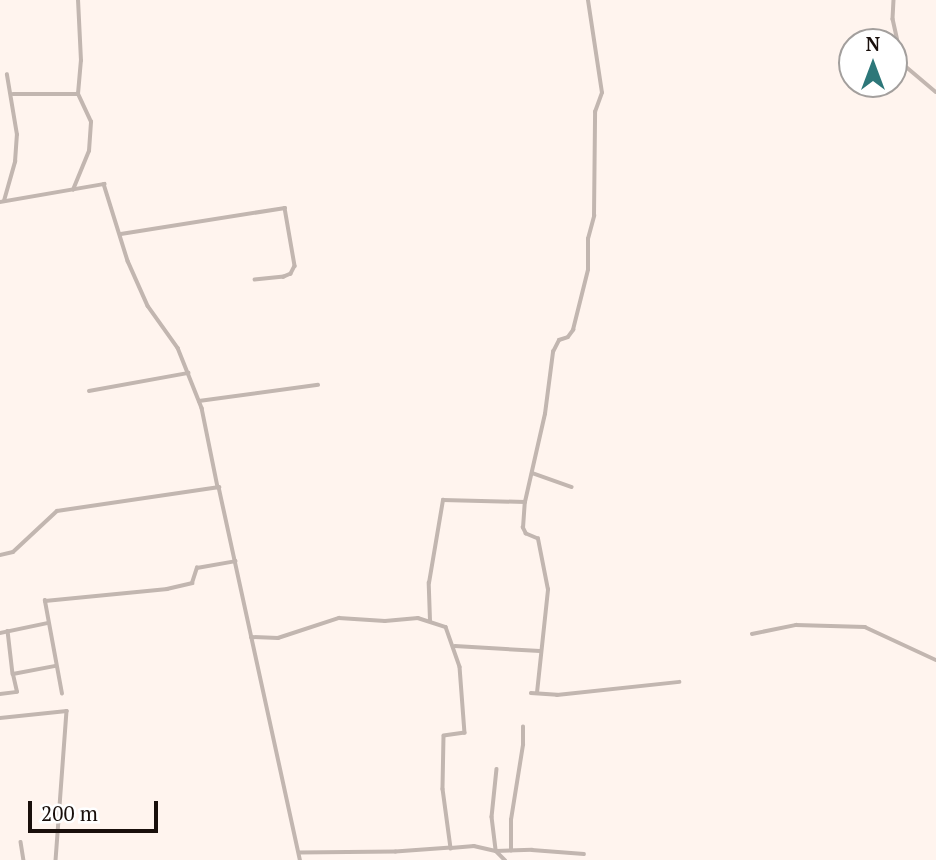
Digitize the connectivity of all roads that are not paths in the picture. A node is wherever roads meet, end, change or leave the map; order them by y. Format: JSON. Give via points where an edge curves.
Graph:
{"nodes":[{"id":1,"x":78,"y":0,"type":"edge"},
{"id":2,"x":588,"y":0,"type":"edge"},
{"id":3,"x":894,"y":0,"type":"edge"},
{"id":4,"x":7,"y":75,"type":"dead end"},
{"id":5,"x":936,"y":92,"type":"edge"},
{"id":6,"x":13,"y":94,"type":"junction"},
{"id":7,"x":78,"y":94,"type":"junction"},
{"id":8,"x":73,"y":190,"type":"junction"},
{"id":9,"x":2,"y":202,"type":"edge"},
{"id":10,"x":121,"y":234,"type":"junction"},
{"id":11,"x":255,"y":280,"type":"dead end"},
{"id":12,"x":188,"y":373,"type":"junction"},
{"id":13,"x":318,"y":385,"type":"dead end"},
{"id":14,"x":89,"y":391,"type":"dead end"},
{"id":15,"x":199,"y":401,"type":"junction"},
{"id":16,"x":532,"y":473,"type":"junction"},
{"id":17,"x":219,"y":487,"type":"junction"},
{"id":18,"x":572,"y":487,"type":"dead end"},
{"id":19,"x":525,"y":502,"type":"junction"},
{"id":20,"x":0,"y":555,"type":"edge"},
{"id":21,"x":235,"y":561,"type":"junction"},
{"id":22,"x":430,"y":622,"type":"junction"},
{"id":23,"x":48,"y":623,"type":"junction"},
{"id":24,"x":8,"y":631,"type":"junction"},
{"id":25,"x":0,"y":633,"type":"edge"},
{"id":26,"x":752,"y":634,"type":"dead end"},
{"id":27,"x":251,"y":636,"type":"junction"},
{"id":28,"x":454,"y":646,"type":"junction"},
{"id":29,"x":540,"y":650,"type":"junction"},
{"id":30,"x":936,"y":660,"type":"edge"},
{"id":31,"x":55,"y":666,"type":"junction"},
{"id":32,"x":13,"y":674,"type":"junction"},
{"id":33,"x":679,"y":682,"type":"dead end"},
{"id":34,"x":531,"y":692,"type":"dead end"},
{"id":35,"x":537,"y":693,"type":"junction"},
{"id":36,"x":0,"y":694,"type":"edge"},
{"id":37,"x":62,"y":694,"type":"dead end"},
{"id":38,"x":0,"y":718,"type":"edge"},
{"id":39,"x":523,"y":727,"type":"dead end"},
{"id":40,"x":497,"y":769,"type":"dead end"},
{"id":41,"x":21,"y":842,"type":"dead end"},
{"id":42,"x":451,"y":848,"type":"junction"},
{"id":43,"x":511,"y":851,"type":"junction"},
{"id":44,"x":299,"y":853,"type":"junction"},
{"id":45,"x":584,"y":854,"type":"dead end"},
{"id":46,"x":24,"y":860,"type":"edge"},
{"id":47,"x":56,"y":860,"type":"edge"},
{"id":48,"x":300,"y":860,"type":"edge"},
{"id":49,"x":505,"y":860,"type":"edge"}],
"edges":[{"from":1,"to":7,"type":"street"},
{"from":2,"to":16,"type":"street","via":[[602,93],[595,112],[594,216],[588,270],[572,330],[553,352]]},
{"from":3,"to":5,"type":"street","via":[[902,64]]},
{"from":4,"to":6,"type":"street"},
{"from":6,"to":7,"type":"street"},
{"from":6,"to":9,"type":"street","via":[[15,162]]},
{"from":7,"to":8,"type":"street","via":[[91,122],[89,151]]},
{"from":8,"to":9,"type":"street"},
{"from":8,"to":10,"type":"street","via":[[104,184]]},
{"from":10,"to":11,"type":"street","via":[[285,208],[295,266],[291,274]]},
{"from":10,"to":12,"type":"street","via":[[148,306],[178,348]]},
{"from":12,"to":14,"type":"street"},
{"from":12,"to":15,"type":"street"},
{"from":13,"to":15,"type":"street"},
{"from":15,"to":17,"type":"street"},
{"from":16,"to":18,"type":"street"},
{"from":16,"to":19,"type":"street"},
{"from":17,"to":20,"type":"street","via":[[57,511],[13,552]]},
{"from":17,"to":21,"type":"street"},
{"from":19,"to":22,"type":"street","via":[[443,500],[429,583]]},
{"from":19,"to":29,"type":"street","via":[[523,528],[538,539],[548,590]]},
{"from":21,"to":23,"type":"street","via":[[197,568],[192,583],[167,589],[45,601]]},
{"from":21,"to":27,"type":"street"},
{"from":22,"to":27,"type":"street","via":[[339,618],[278,638]]},
{"from":22,"to":28,"type":"street","via":[[446,627]]},
{"from":23,"to":24,"type":"street"},
{"from":23,"to":31,"type":"street"},
{"from":24,"to":25,"type":"street"},
{"from":24,"to":32,"type":"street"},
{"from":26,"to":30,"type":"street","via":[[796,625],[865,627]]},
{"from":27,"to":44,"type":"street"},
{"from":28,"to":29,"type":"street"},
{"from":28,"to":42,"type":"street","via":[[460,667],[464,733],[444,736],[443,789]]},
{"from":29,"to":35,"type":"street"},
{"from":31,"to":32,"type":"street"},
{"from":31,"to":37,"type":"street"},
{"from":32,"to":36,"type":"street","via":[[17,692]]},
{"from":33,"to":35,"type":"street","via":[[557,695]]},
{"from":34,"to":35,"type":"street"},
{"from":38,"to":47,"type":"street","via":[[67,711]]},
{"from":39,"to":43,"type":"street"},
{"from":40,"to":43,"type":"street","via":[[492,817],[496,851]]},
{"from":41,"to":46,"type":"street"},
{"from":42,"to":44,"type":"street"},
{"from":42,"to":49,"type":"street","via":[[474,846],[496,851]]},
{"from":43,"to":45,"type":"street"},
{"from":44,"to":48,"type":"street"}]}
